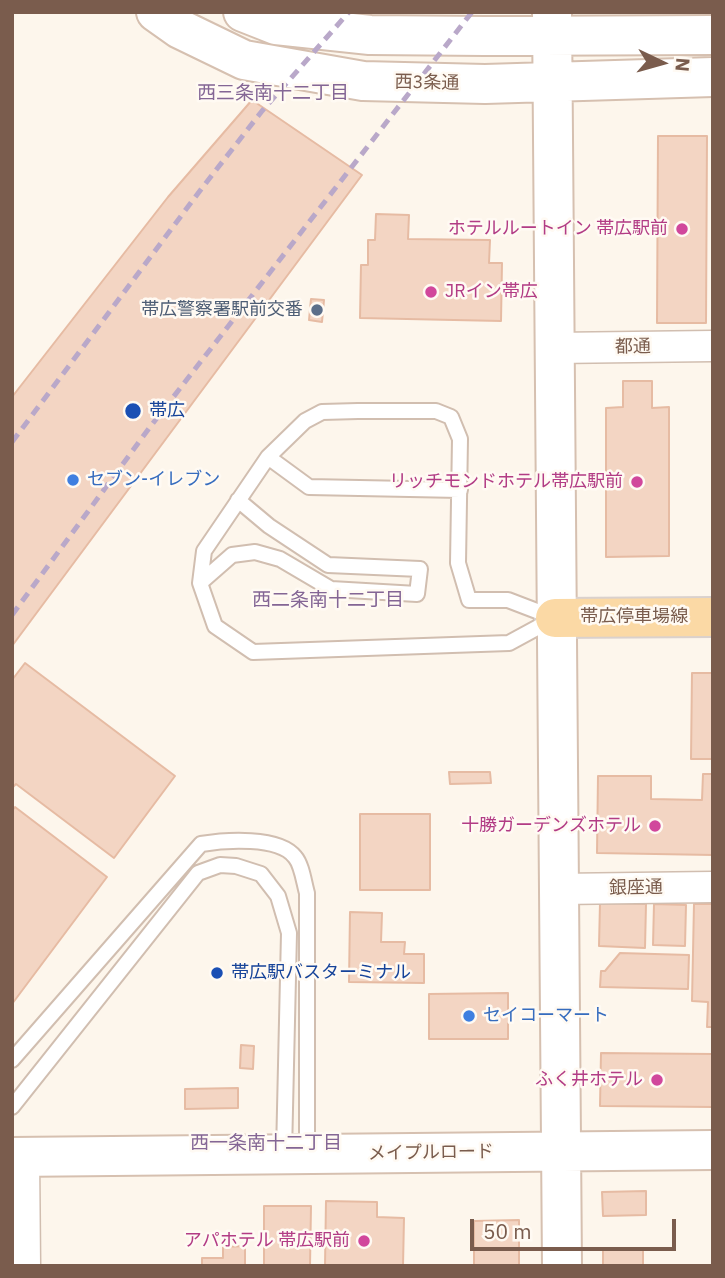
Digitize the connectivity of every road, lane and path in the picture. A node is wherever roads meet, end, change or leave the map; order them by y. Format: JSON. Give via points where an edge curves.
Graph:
{"nodes":[{"id":1,"x":156,"y":12,"type":"edge"},
{"id":2,"x":243,"y":12,"type":"edge"},
{"id":3,"x":552,"y":24,"type":"edge"},
{"id":4,"x":713,"y":35,"type":"edge"},
{"id":5,"x":713,"y":78,"type":"edge"},
{"id":6,"x":551,"y":81,"type":"junction"},
{"id":7,"x":713,"y":346,"type":"edge"},
{"id":8,"x":554,"y":348,"type":"junction"},
{"id":9,"x":268,"y":457,"type":"junction"},
{"id":10,"x":460,"y":490,"type":"junction"},
{"id":11,"x":239,"y":500,"type":"junction"},
{"id":12,"x":200,"y":583,"type":"junction"},
{"id":13,"x":713,"y":617,"type":"edge"},
{"id":14,"x":555,"y":618,"type":"junction"},
{"id":15,"x":713,"y":887,"type":"edge"},
{"id":16,"x":559,"y":889,"type":"junction"},
{"id":17,"x":12,"y":1060,"type":"edge"},
{"id":18,"x":12,"y":1107,"type":"edge"},
{"id":19,"x":713,"y":1150,"type":"edge"},
{"id":20,"x":16,"y":1152,"type":"edge"},
{"id":21,"x":561,"y":1152,"type":"junction"},
{"id":22,"x":295,"y":1154,"type":"junction"},
{"id":23,"x":25,"y":1266,"type":"edge"},
{"id":24,"x":562,"y":1266,"type":"edge"}],
"edges":[{"from":1,"to":6,"type":"street","name":"西3条通","via":[[244,60],[350,79],[485,84]]},
{"from":2,"to":3,"type":"street","via":[[276,25],[370,35]]},
{"from":3,"to":4,"type":"street"},
{"from":3,"to":6,"type":"street"},
{"from":5,"to":6,"type":"street","name":"西3条通"},
{"from":6,"to":8,"type":"street"},
{"from":7,"to":8,"type":"street","name":"都通"},
{"from":8,"to":14,"type":"street"},
{"from":9,"to":10,"type":"lane","via":[[309,487]]},
{"from":9,"to":10,"type":"lane","via":[[305,421],[323,412],[436,411],[452,417],[460,439]]},
{"from":9,"to":11,"type":"lane"},
{"from":10,"to":14,"type":"lane","via":[[458,564],[469,600],[508,600]]},
{"from":11,"to":12,"type":"lane","via":[[204,551]]},
{"from":11,"to":12,"type":"lane","via":[[327,565],[420,569],[417,594],[331,589],[281,559],[255,552],[232,555]]},
{"from":12,"to":14,"type":"lane","via":[[215,626],[253,652],[509,643]]},
{"from":13,"to":14,"type":"main road","name":"帯広停車場線"},
{"from":14,"to":16,"type":"street"},
{"from":15,"to":16,"type":"street","name":"銀座通"},
{"from":16,"to":21,"type":"street"},
{"from":17,"to":22,"type":"lane","via":[[201,844],[221,840],[281,844],[297,858],[307,893]]},
{"from":18,"to":22,"type":"lane","via":[[198,873],[220,865],[236,866],[261,874],[278,896],[289,933]]},
{"from":19,"to":21,"type":"street","name":"メイプルロード"},
{"from":20,"to":22,"type":"street","name":"メイプルロード"},
{"from":20,"to":23,"type":"street"},
{"from":21,"to":22,"type":"street","name":"メイプルロード"},
{"from":21,"to":24,"type":"street"}]}
